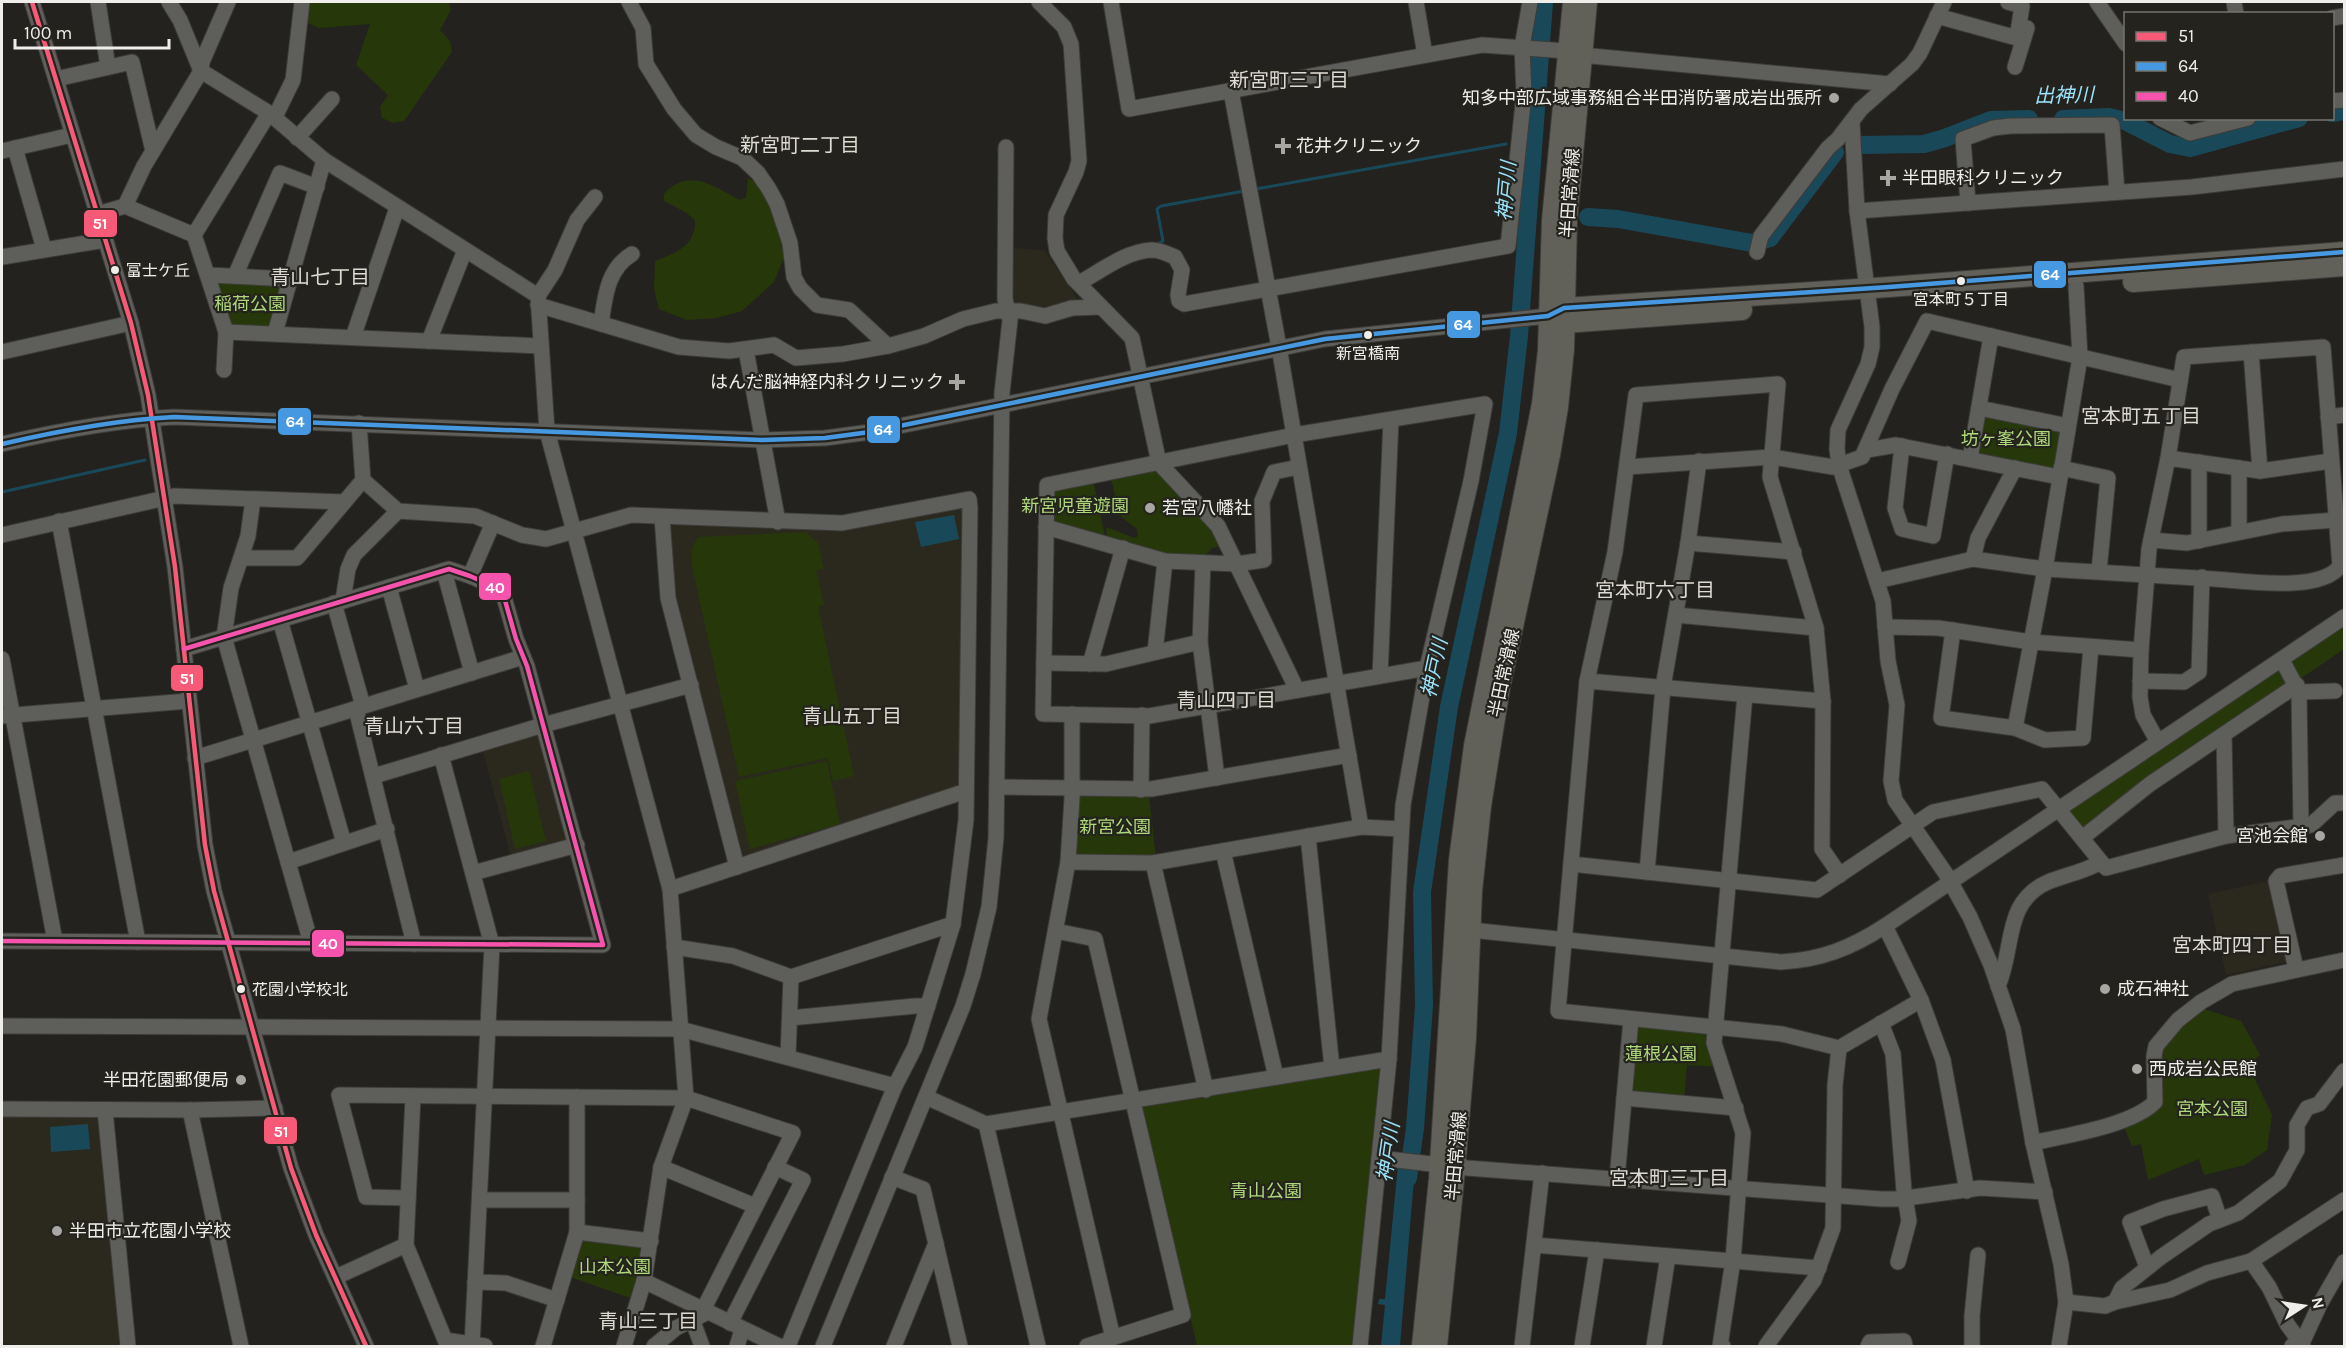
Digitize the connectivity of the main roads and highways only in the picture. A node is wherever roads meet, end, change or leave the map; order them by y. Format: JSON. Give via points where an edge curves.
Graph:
{"nodes":[{"id":1,"x":1573,"y":2,"type":"edge"},
{"id":2,"x":1587,"y":2,"type":"edge"},
{"id":3,"x":1568,"y":52,"type":"junction"},
{"id":4,"x":2344,"y":252,"type":"edge"},
{"id":5,"x":2344,"y":266,"type":"edge"},
{"id":6,"x":1868,"y":294,"type":"junction"},
{"id":7,"x":1552,"y":316,"type":"junction"},
{"id":8,"x":1439,"y":1165,"type":"junction"},
{"id":9,"x":1422,"y":1347,"type":"edge"},
{"id":10,"x":1437,"y":1347,"type":"edge"}],
"edges":[{"from":1,"to":3,"type":"main road","name":"半田常滑線"},
{"from":2,"to":3,"type":"main road","name":"半田常滑線"},
{"from":3,"to":7,"type":"main road","name":"半田常滑線","via":[[1567,220]]},
{"from":4,"to":6,"type":"main road"},
{"from":5,"to":6,"type":"main road","via":[[2076,286]]},
{"from":6,"to":7,"type":"main road"},
{"from":7,"to":8,"type":"main road","name":"半田常滑線","via":[[1535,445],[1474,746],[1461,849],[1466,1038]]},
{"from":8,"to":9,"type":"main road","name":"半田常滑線"},
{"from":8,"to":10,"type":"main road","name":"半田常滑線"}]}
